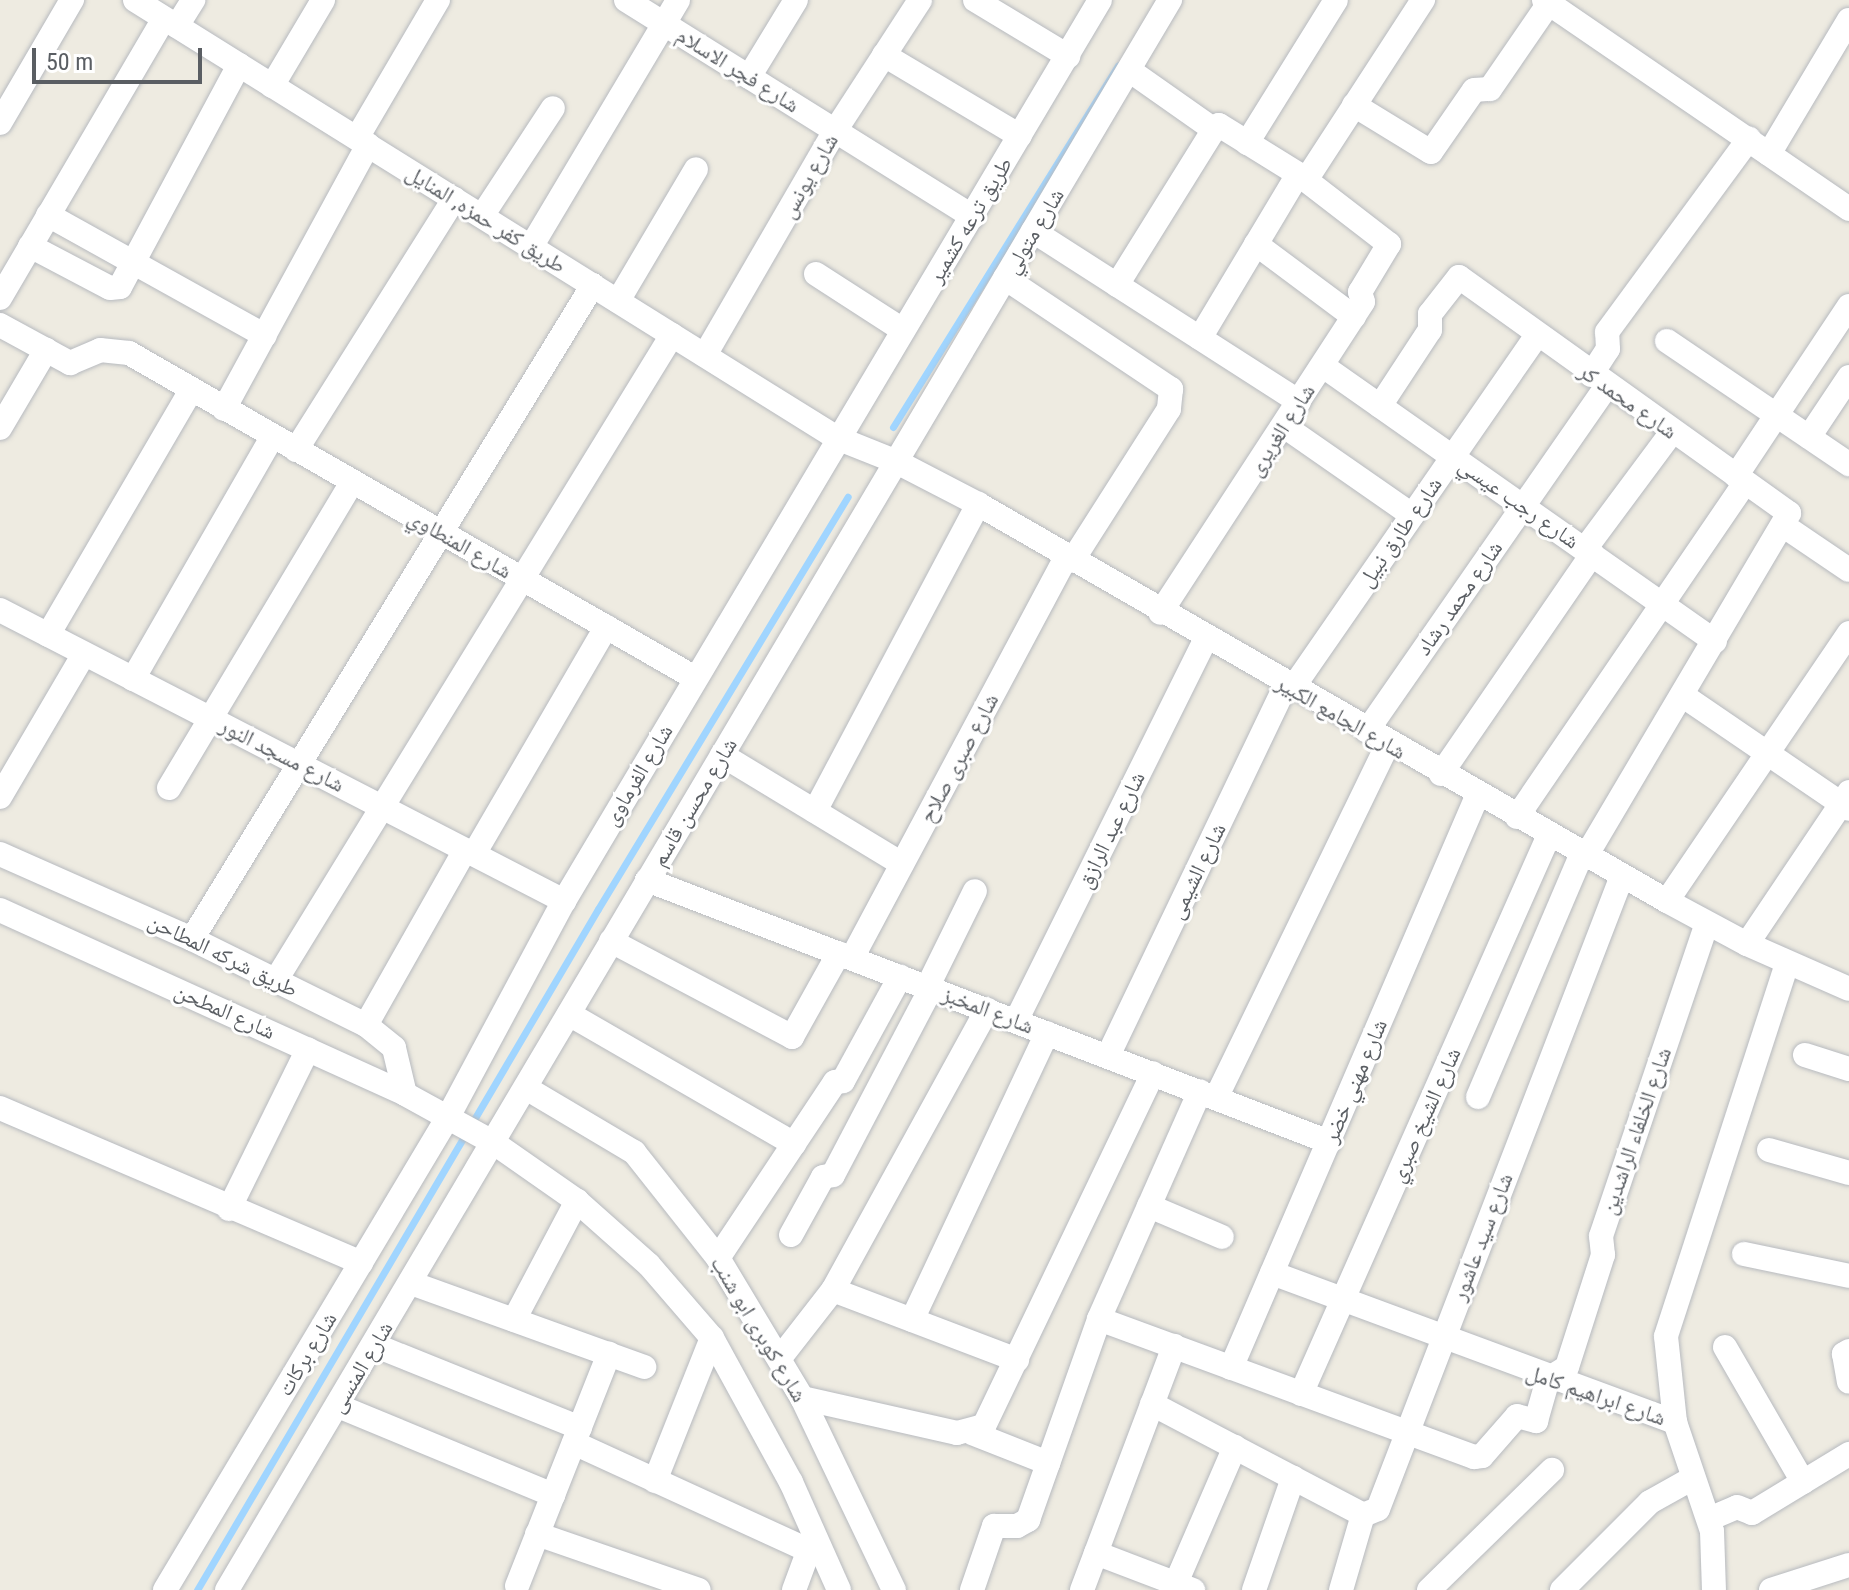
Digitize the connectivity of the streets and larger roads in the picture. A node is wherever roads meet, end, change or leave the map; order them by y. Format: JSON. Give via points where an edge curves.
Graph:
{"nodes":[{"id":1,"x":72,"y":0,"type":"edge"},
{"id":2,"x":135,"y":0,"type":"edge"},
{"id":3,"x":193,"y":0,"type":"edge"},
{"id":4,"x":323,"y":0,"type":"edge"},
{"id":5,"x":438,"y":0,"type":"edge"},
{"id":6,"x":626,"y":0,"type":"edge"},
{"id":7,"x":678,"y":0,"type":"edge"},
{"id":8,"x":796,"y":0,"type":"edge"},
{"id":9,"x":920,"y":0,"type":"edge"},
{"id":10,"x":975,"y":0,"type":"edge"},
{"id":11,"x":1100,"y":0,"type":"edge"},
{"id":12,"x":1170,"y":0,"type":"edge"},
{"id":13,"x":1336,"y":0,"type":"edge"},
{"id":14,"x":1423,"y":0,"type":"edge"},
{"id":15,"x":1546,"y":2,"type":"edge"},
{"id":16,"x":1849,"y":20,"type":"edge"},
{"id":17,"x":171,"y":22,"type":"junction"},
{"id":18,"x":664,"y":24,"type":"junction"},
{"id":19,"x":884,"y":55,"type":"junction"},
{"id":20,"x":1068,"y":56,"type":"junction"},
{"id":21,"x":239,"y":65,"type":"junction"},
{"id":22,"x":1129,"y":70,"type":"junction"},
{"id":23,"x":749,"y":77,"type":"junction"},
{"id":24,"x":272,"y":86,"type":"junction"},
{"id":25,"x":1354,"y":105,"type":"junction"},
{"id":26,"x":553,"y":108,"type":"dead end"},
{"id":27,"x":0,"y":123,"type":"edge"},
{"id":28,"x":1214,"y":129,"type":"junction"},
{"id":29,"x":835,"y":131,"type":"junction"},
{"id":30,"x":1020,"y":136,"type":"junction"},
{"id":31,"x":1749,"y":139,"type":"junction"},
{"id":32,"x":363,"y":142,"type":"junction"},
{"id":33,"x":1247,"y":143,"type":"junction"},
{"id":34,"x":1769,"y":154,"type":"junction"},
{"id":35,"x":696,"y":169,"type":"dead end"},
{"id":36,"x":1302,"y":177,"type":"junction"},
{"id":37,"x":454,"y":199,"type":"junction"},
{"id":38,"x":1849,"y":209,"type":"edge"},
{"id":39,"x":48,"y":215,"type":"junction"},
{"id":40,"x":482,"y":216,"type":"junction"},
{"id":41,"x":973,"y":217,"type":"junction"},
{"id":42,"x":1033,"y":231,"type":"junction"},
{"id":43,"x":1256,"y":244,"type":"junction"},
{"id":44,"x":30,"y":246,"type":"junction"},
{"id":45,"x":531,"y":247,"type":"junction"},
{"id":46,"x":134,"y":263,"type":"junction"},
{"id":47,"x":816,"y":274,"type":"dead end"},
{"id":48,"x":1005,"y":278,"type":"junction"},
{"id":49,"x":593,"y":285,"type":"junction"},
{"id":50,"x":1117,"y":285,"type":"junction"},
{"id":51,"x":2,"y":290,"type":"edge"},
{"id":52,"x":618,"y":301,"type":"junction"},
{"id":53,"x":1849,"y":306,"type":"edge"},
{"id":54,"x":1354,"y":317,"type":"junction"},
{"id":55,"x":0,"y":325,"type":"edge"},
{"id":56,"x":903,"y":330,"type":"junction"},
{"id":57,"x":672,"y":335,"type":"junction"},
{"id":58,"x":265,"y":336,"type":"junction"},
{"id":59,"x":1536,"y":336,"type":"junction"},
{"id":60,"x":1200,"y":338,"type":"junction"},
{"id":61,"x":1667,"y":341,"type":"dead end"},
{"id":62,"x":46,"y":350,"type":"junction"},
{"id":63,"x":705,"y":355,"type":"junction"},
{"id":64,"x":1323,"y":366,"type":"junction"},
{"id":65,"x":1849,"y":377,"type":"edge"},
{"id":66,"x":1599,"y":380,"type":"junction"},
{"id":67,"x":191,"y":390,"type":"junction"},
{"id":68,"x":1299,"y":402,"type":"junction"},
{"id":69,"x":1380,"y":406,"type":"junction"},
{"id":70,"x":224,"y":409,"type":"junction"},
{"id":71,"x":1777,"y":414,"type":"junction"},
{"id":72,"x":1284,"y":426,"type":"junction"},
{"id":73,"x":0,"y":428,"type":"edge"},
{"id":74,"x":1672,"y":432,"type":"junction"},
{"id":75,"x":272,"y":437,"type":"junction"},
{"id":76,"x":1809,"y":437,"type":"junction"},
{"id":77,"x":837,"y":438,"type":"junction"},
{"id":78,"x":296,"y":450,"type":"junction"},
{"id":79,"x":1452,"y":456,"type":"junction"},
{"id":80,"x":897,"y":462,"type":"junction"},
{"id":81,"x":1849,"y":464,"type":"edge"},
{"id":82,"x":1741,"y":480,"type":"junction"},
{"id":83,"x":352,"y":482,"type":"junction"},
{"id":84,"x":978,"y":504,"type":"junction"},
{"id":85,"x":1523,"y":506,"type":"junction"},
{"id":86,"x":1412,"y":515,"type":"junction"},
{"id":87,"x":1784,"y":526,"type":"junction"},
{"id":88,"x":439,"y":532,"type":"junction"},
{"id":89,"x":1589,"y":552,"type":"junction"},
{"id":90,"x":1069,"y":559,"type":"junction"},
{"id":91,"x":1849,"y":570,"type":"edge"},
{"id":92,"x":520,"y":578,"type":"junction"},
{"id":93,"x":1662,"y":602,"type":"junction"},
{"id":94,"x":1160,"y":613,"type":"junction"},
{"id":95,"x":4,"y":621,"type":"edge"},
{"id":96,"x":606,"y":627,"type":"junction"},
{"id":97,"x":1849,"y":633,"type":"edge"},
{"id":98,"x":48,"y":635,"type":"junction"},
{"id":99,"x":1206,"y":639,"type":"junction"},
{"id":100,"x":1715,"y":641,"type":"junction"},
{"id":101,"x":84,"y":654,"type":"junction"},
{"id":102,"x":695,"y":678,"type":"junction"},
{"id":103,"x":133,"y":679,"type":"junction"},
{"id":104,"x":1289,"y":687,"type":"junction"},
{"id":105,"x":1682,"y":695,"type":"junction"},
{"id":106,"x":213,"y":720,"type":"junction"},
{"id":107,"x":1367,"y":731,"type":"junction"},
{"id":108,"x":1388,"y":744,"type":"junction"},
{"id":109,"x":1767,"y":752,"type":"junction"},
{"id":110,"x":722,"y":755,"type":"junction"},
{"id":111,"x":299,"y":764,"type":"junction"},
{"id":112,"x":1441,"y":774,"type":"junction"},
{"id":113,"x":169,"y":788,"type":"dead end"},
{"id":114,"x":1478,"y":794,"type":"junction"},
{"id":115,"x":0,"y":797,"type":"edge"},
{"id":116,"x":1846,"y":801,"type":"edge"},
{"id":117,"x":382,"y":807,"type":"junction"},
{"id":118,"x":815,"y":811,"type":"junction"},
{"id":119,"x":1517,"y":817,"type":"junction"},
{"id":120,"x":1549,"y":835,"type":"junction"},
{"id":121,"x":469,"y":852,"type":"junction"},
{"id":122,"x":0,"y":854,"type":"edge"},
{"id":123,"x":1584,"y":855,"type":"junction"},
{"id":124,"x":902,"y":864,"type":"junction"},
{"id":125,"x":1622,"y":876,"type":"junction"},
{"id":126,"x":647,"y":880,"type":"junction"},
{"id":127,"x":975,"y":891,"type":"dead end"},
{"id":128,"x":564,"y":901,"type":"junction"},
{"id":129,"x":1667,"y":901,"type":"junction"},
{"id":130,"x":0,"y":910,"type":"edge"},
{"id":131,"x":1707,"y":923,"type":"junction"},
{"id":132,"x":192,"y":939,"type":"junction"},
{"id":133,"x":611,"y":941,"type":"junction"},
{"id":134,"x":1747,"y":944,"type":"junction"},
{"id":135,"x":845,"y":956,"type":"junction"},
{"id":136,"x":1787,"y":964,"type":"junction"},
{"id":137,"x":900,"y":977,"type":"junction"},
{"id":138,"x":276,"y":980,"type":"junction"},
{"id":139,"x":1845,"y":980,"type":"edge"},
{"id":140,"x":929,"y":988,"type":"junction"},
{"id":141,"x":987,"y":1010,"type":"junction"},
{"id":142,"x":569,"y":1014,"type":"junction"},
{"id":143,"x":1016,"y":1021,"type":"junction"},
{"id":144,"x":366,"y":1025,"type":"junction"},
{"id":145,"x":1047,"y":1033,"type":"junction"},
{"id":146,"x":308,"y":1049,"type":"junction"},
{"id":147,"x":1805,"y":1055,"type":"dead end"},
{"id":148,"x":1108,"y":1056,"type":"junction"},
{"id":149,"x":1849,"y":1069,"type":"edge"},
{"id":150,"x":1153,"y":1073,"type":"junction"},
{"id":151,"x":526,"y":1088,"type":"junction"},
{"id":152,"x":405,"y":1094,"type":"junction"},
{"id":153,"x":1208,"y":1094,"type":"junction"},
{"id":154,"x":1478,"y":1097,"type":"dead end"},
{"id":155,"x":0,"y":1108,"type":"edge"},
{"id":156,"x":448,"y":1117,"type":"junction"},
{"id":157,"x":1329,"y":1142,"type":"junction"},
{"id":158,"x":494,"y":1143,"type":"junction"},
{"id":159,"x":794,"y":1144,"type":"junction"},
{"id":160,"x":1769,"y":1150,"type":"dead end"},
{"id":161,"x":1849,"y":1173,"type":"edge"},
{"id":162,"x":577,"y":1201,"type":"junction"},
{"id":163,"x":1149,"y":1206,"type":"junction"},
{"id":164,"x":229,"y":1209,"type":"junction"},
{"id":165,"x":791,"y":1235,"type":"dead end"},
{"id":166,"x":1222,"y":1237,"type":"dead end"},
{"id":167,"x":1744,"y":1254,"type":"dead end"},
{"id":168,"x":718,"y":1258,"type":"junction"},
{"id":169,"x":361,"y":1263,"type":"junction"},
{"id":170,"x":1272,"y":1273,"type":"junction"},
{"id":171,"x":1849,"y":1276,"type":"edge"},
{"id":172,"x":411,"y":1283,"type":"junction"},
{"id":173,"x":833,"y":1290,"type":"junction"},
{"id":174,"x":1343,"y":1301,"type":"junction"},
{"id":175,"x":1099,"y":1319,"type":"junction"},
{"id":176,"x":514,"y":1320,"type":"junction"},
{"id":177,"x":912,"y":1320,"type":"junction"},
{"id":178,"x":712,"y":1338,"type":"junction"},
{"id":179,"x":1443,"y":1340,"type":"junction"},
{"id":180,"x":374,"y":1345,"type":"junction"},
{"id":181,"x":1174,"y":1346,"type":"junction"},
{"id":182,"x":1725,"y":1347,"type":"dead end"},
{"id":183,"x":1849,"y":1351,"type":"edge"},
{"id":184,"x":609,"y":1354,"type":"junction"},
{"id":185,"x":780,"y":1358,"type":"junction"},
{"id":186,"x":1017,"y":1360,"type":"junction"},
{"id":187,"x":644,"y":1367,"type":"dead end"},
{"id":188,"x":1231,"y":1368,"type":"junction"},
{"id":189,"x":1548,"y":1379,"type":"junction"},
{"id":190,"x":1849,"y":1382,"type":"edge"},
{"id":191,"x":1301,"y":1394,"type":"junction"},
{"id":192,"x":802,"y":1398,"type":"junction"},
{"id":193,"x":1152,"y":1404,"type":"junction"},
{"id":194,"x":338,"y":1406,"type":"junction"},
{"id":195,"x":1675,"y":1422,"type":"junction"},
{"id":196,"x":972,"y":1433,"type":"junction"},
{"id":197,"x":1407,"y":1434,"type":"junction"},
{"id":198,"x":577,"y":1436,"type":"junction"},
{"id":199,"x":1235,"y":1447,"type":"junction"},
{"id":200,"x":1849,"y":1454,"type":"edge"},
{"id":201,"x":1048,"y":1463,"type":"junction"},
{"id":202,"x":1552,"y":1470,"type":"dead end"},
{"id":203,"x":1293,"y":1478,"type":"junction"},
{"id":204,"x":1693,"y":1478,"type":"junction"},
{"id":205,"x":655,"y":1481,"type":"junction"},
{"id":206,"x":1803,"y":1482,"type":"junction"},
{"id":207,"x":553,"y":1495,"type":"junction"},
{"id":208,"x":1363,"y":1515,"type":"junction"},
{"id":209,"x":1709,"y":1519,"type":"junction"},
{"id":210,"x":537,"y":1534,"type":"junction"},
{"id":211,"x":811,"y":1542,"type":"junction"},
{"id":212,"x":1096,"y":1553,"type":"junction"},
{"id":213,"x":1836,"y":1575,"type":"edge"},
{"id":214,"x":517,"y":1586,"type":"dead end"},
{"id":215,"x":1180,"y":1588,"type":"edge"},
{"id":216,"x":1775,"y":1589,"type":"edge"},
{"id":217,"x":165,"y":1590,"type":"edge"},
{"id":218,"x":227,"y":1590,"type":"edge"},
{"id":219,"x":699,"y":1590,"type":"edge"},
{"id":220,"x":794,"y":1590,"type":"edge"},
{"id":221,"x":839,"y":1590,"type":"edge"},
{"id":222,"x":894,"y":1590,"type":"edge"},
{"id":223,"x":972,"y":1590,"type":"edge"},
{"id":224,"x":1082,"y":1590,"type":"edge"},
{"id":225,"x":1254,"y":1590,"type":"edge"},
{"id":226,"x":1341,"y":1590,"type":"edge"},
{"id":227,"x":1429,"y":1590,"type":"edge"},
{"id":228,"x":1562,"y":1590,"type":"edge"},
{"id":229,"x":1714,"y":1590,"type":"edge"}],
"edges":[{"from":1,"to":27,"type":"street"},
{"from":2,"to":17,"type":"street","name":"طريق كفر حمزه, المنايل"},
{"from":3,"to":17,"type":"street"},
{"from":4,"to":24,"type":"street"},
{"from":5,"to":32,"type":"street"},
{"from":6,"to":18,"type":"street","name":"شارع فجر الاسلام"},
{"from":7,"to":18,"type":"street"},
{"from":8,"to":23,"type":"street"},
{"from":9,"to":19,"type":"street","name":"شارع يونس"},
{"from":10,"to":20,"type":"street"},
{"from":11,"to":20,"type":"street","name":"طريق ترعه كشمير"},
{"from":12,"to":22,"type":"street","name":"شارع متولي"},
{"from":13,"to":33,"type":"street"},
{"from":14,"to":25,"type":"street"},
{"from":15,"to":25,"type":"street","via":[[1490,89],[1474,90],[1431,152]]},
{"from":15,"to":31,"type":"street"},
{"from":16,"to":34,"type":"street"},
{"from":17,"to":21,"type":"street","name":"طريق كفر حمزه, المنايل"},
{"from":17,"to":39,"type":"street"},
{"from":18,"to":23,"type":"street","name":"شارع فجر الاسلام"},
{"from":18,"to":45,"type":"street"},
{"from":19,"to":29,"type":"street","name":"شارع يونس"},
{"from":19,"to":30,"type":"street"},
{"from":20,"to":30,"type":"street","name":"طريق ترعه كشمير"},
{"from":21,"to":24,"type":"street","name":"طريق كفر حمزه, المنايل"},
{"from":21,"to":46,"type":"street"},
{"from":22,"to":28,"type":"street"},
{"from":22,"to":42,"type":"street","name":"شارع متولي"},
{"from":23,"to":29,"type":"street","name":"شارع فجر الاسلام"},
{"from":24,"to":32,"type":"street","name":"طريق كفر حمزه, المنايل"},
{"from":25,"to":36,"type":"street"},
{"from":26,"to":40,"type":"street"},
{"from":28,"to":33,"type":"street","via":[[1219,125]]},
{"from":28,"to":50,"type":"street"},
{"from":29,"to":41,"type":"street","name":"شارع فجر الاسلام"},
{"from":29,"to":63,"type":"street","name":"شارع يونس"},
{"from":30,"to":41,"type":"street","name":"طريق ترعه كشمير"},
{"from":31,"to":34,"type":"street"},
{"from":31,"to":66,"type":"street","name":"شارع محمد رشاد","via":[[1607,332]]},
{"from":32,"to":37,"type":"street","name":"طريق كفر حمزه, المنايل"},
{"from":32,"to":58,"type":"street"},
{"from":33,"to":36,"type":"street"},
{"from":34,"to":38,"type":"street"},
{"from":35,"to":52,"type":"street"},
{"from":36,"to":43,"type":"street"},
{"from":36,"to":54,"type":"street","name":"شارع الغريرى","via":[[1389,244],[1360,292],[1363,302]]},
{"from":37,"to":40,"type":"street","name":"طريق كفر حمزه, المنايل"},
{"from":37,"to":78,"type":"street"},
{"from":39,"to":44,"type":"street"},
{"from":39,"to":46,"type":"street"},
{"from":40,"to":45,"type":"street","name":"طريق كفر حمزه, المنايل"},
{"from":41,"to":56,"type":"street","name":"طريق ترعه كشمير"},
{"from":42,"to":48,"type":"street","name":"شارع متولي"},
{"from":42,"to":50,"type":"street"},
{"from":43,"to":54,"type":"street"},
{"from":43,"to":60,"type":"street"},
{"from":44,"to":46,"type":"street","via":[[114,289]]},
{"from":44,"to":51,"type":"street"},
{"from":45,"to":49,"type":"street","name":"طريق كفر حمزه, المنايل"},
{"from":46,"to":58,"type":"street"},
{"from":47,"to":56,"type":"street"},
{"from":48,"to":80,"type":"street","name":"شارع متولي"},
{"from":48,"to":90,"type":"street","name":"شارع صبرى صلاح","via":[[1171,389],[1169,409]]},
{"from":49,"to":52,"type":"street","name":"طريق كفر حمزه, المنايل"},
{"from":49,"to":88,"type":"street"},
{"from":50,"to":60,"type":"street"},
{"from":52,"to":57,"type":"street","name":"طريق كفر حمزه, المنايل"},
{"from":53,"to":71,"type":"street"},
{"from":54,"to":64,"type":"street","name":"شارع الغريرى"},
{"from":55,"to":62,"type":"street","name":"شارع المنطاوي"},
{"from":56,"to":77,"type":"street","name":"طريق ترعه كشمير"},
{"from":57,"to":63,"type":"street","name":"طريق كفر حمزه, المنايل"},
{"from":57,"to":92,"type":"street"},
{"from":58,"to":70,"type":"street"},
{"from":59,"to":66,"type":"street","name":"شارع محمد كر"},
{"from":59,"to":69,"type":"street","name":"شارع محمد كر","via":[[1459,277],[1430,314],[1430,330]]},
{"from":59,"to":79,"type":"street","name":"شارع طارق نبيل"},
{"from":60,"to":68,"type":"street"},
{"from":61,"to":71,"type":"street"},
{"from":62,"to":67,"type":"street","name":"شارع المنطاوي","via":[[70,363],[100,350],[119,350]]},
{"from":62,"to":73,"type":"street"},
{"from":63,"to":77,"type":"street","name":"طريق كفر حمزه, المنايل"},
{"from":64,"to":68,"type":"street","name":"شارع الغريرى"},
{"from":64,"to":69,"type":"street","name":"شارع رجب عيسي"},
{"from":65,"to":76,"type":"street"},
{"from":66,"to":74,"type":"street","name":"شارع محمد كر"},
{"from":66,"to":85,"type":"street","name":"شارع محمد رشاد"},
{"from":67,"to":70,"type":"street","name":"شارع المنطاوي"},
{"from":67,"to":98,"type":"street"},
{"from":68,"to":72,"type":"street","name":"شارع الغريرى"},
{"from":69,"to":79,"type":"street","name":"شارع رجب عيسي"},
{"from":70,"to":75,"type":"street","name":"شارع المنطاوي"},
{"from":71,"to":76,"type":"street"},
{"from":71,"to":82,"type":"street"},
{"from":72,"to":86,"type":"street"},
{"from":72,"to":94,"type":"street","name":"شارع الغريرى"},
{"from":74,"to":82,"type":"street","name":"شارع محمد كر"},
{"from":74,"to":89,"type":"street"},
{"from":75,"to":78,"type":"street","name":"شارع المنطاوي"},
{"from":75,"to":103,"type":"street"},
{"from":76,"to":81,"type":"street"},
{"from":77,"to":80,"type":"street","name":"شارع الجامع الكبير"},
{"from":77,"to":102,"type":"street","name":"شارع الفرماوى"},
{"from":78,"to":83,"type":"street","name":"شارع المنطاوي"},
{"from":79,"to":85,"type":"street","name":"شارع رجب عيسي"},
{"from":79,"to":86,"type":"street","name":"شارع طارق نبيل"},
{"from":80,"to":84,"type":"street","name":"شارع الجامع الكبير"},
{"from":80,"to":110,"type":"street","name":"شارع محسن قاسم"},
{"from":82,"to":87,"type":"street","name":"شارع محمد كر","via":[[1787,511]]},
{"from":82,"to":93,"type":"street"},
{"from":83,"to":88,"type":"street","name":"شارع المنطاوي"},
{"from":83,"to":106,"type":"street"},
{"from":84,"to":90,"type":"street","name":"شارع الجامع الكبير"},
{"from":84,"to":118,"type":"street"},
{"from":85,"to":89,"type":"street","name":"شارع رجب عيسي"},
{"from":85,"to":107,"type":"street","name":"شارع محمد رشاد"},
{"from":86,"to":104,"type":"street","name":"شارع طارق نبيل"},
{"from":87,"to":91,"type":"street"},
{"from":87,"to":100,"type":"street"},
{"from":88,"to":92,"type":"street","name":"شارع المنطاوي"},
{"from":88,"to":111,"type":"street"},
{"from":89,"to":93,"type":"street","name":"شارع رجب عيسي"},
{"from":89,"to":112,"type":"street"},
{"from":90,"to":94,"type":"street","name":"شارع الجامع الكبير"},
{"from":90,"to":124,"type":"street","name":"شارع صبرى صلاح"},
{"from":92,"to":96,"type":"street","name":"شارع المنطاوي"},
{"from":92,"to":117,"type":"street"},
{"from":93,"to":100,"type":"street","name":"شارع رجب عيسي"},
{"from":93,"to":119,"type":"street"},
{"from":94,"to":99,"type":"street","name":"شارع الجامع الكبير"},
{"from":95,"to":98,"type":"street","name":"شارع مسجد النور"},
{"from":96,"to":102,"type":"street","name":"شارع المنطاوي"},
{"from":96,"to":121,"type":"street"},
{"from":97,"to":109,"type":"street"},
{"from":98,"to":101,"type":"street","name":"شارع مسجد النور"},
{"from":99,"to":104,"type":"street","name":"شارع الجامع الكبير"},
{"from":99,"to":143,"type":"street","name":"شارع عبد الرازق"},
{"from":100,"to":105,"type":"street"},
{"from":101,"to":103,"type":"street","name":"شارع مسجد النور"},
{"from":101,"to":115,"type":"street"},
{"from":102,"to":128,"type":"street","name":"شارع الفرماوى"},
{"from":103,"to":106,"type":"street","name":"شارع مسجد النور"},
{"from":104,"to":107,"type":"street","name":"شارع الجامع الكبير"},
{"from":104,"to":148,"type":"street","name":"شارع الشيمى"},
{"from":105,"to":109,"type":"street"},
{"from":105,"to":123,"type":"street"},
{"from":106,"to":111,"type":"street","name":"شارع مسجد النور"},
{"from":106,"to":113,"type":"street"},
{"from":107,"to":108,"type":"street","name":"شارع الجامع الكبير"},
{"from":108,"to":112,"type":"street","name":"شارع الجامع الكبير"},
{"from":108,"to":153,"type":"street"},
{"from":109,"to":116,"type":"street"},
{"from":109,"to":129,"type":"street"},
{"from":110,"to":118,"type":"street"},
{"from":110,"to":126,"type":"street","name":"شارع محسن قاسم"},
{"from":111,"to":117,"type":"street","name":"شارع مسجد النور"},
{"from":111,"to":132,"type":"street"},
{"from":112,"to":114,"type":"street","name":"شارع الجامع الكبير"},
{"from":114,"to":119,"type":"street","name":"شارع الجامع الكبير"},
{"from":114,"to":157,"type":"street","name":"شارع مهني خضر"},
{"from":116,"to":134,"type":"street"},
{"from":117,"to":121,"type":"street","name":"شارع مسجد النور"},
{"from":117,"to":138,"type":"street"},
{"from":118,"to":124,"type":"street"},
{"from":119,"to":120,"type":"street","name":"شارع الجامع الكبير"},
{"from":120,"to":123,"type":"street","name":"شارع الجامع الكبير"},
{"from":120,"to":174,"type":"street","name":"شارع الشيخ صبري"},
{"from":121,"to":128,"type":"street","name":"شارع مسجد النور"},
{"from":121,"to":144,"type":"street"},
{"from":122,"to":132,"type":"street","name":"طريق شركه المطاحن"},
{"from":123,"to":125,"type":"street","name":"شارع الجامع الكبير"},
{"from":123,"to":154,"type":"street"},
{"from":124,"to":135,"type":"street","name":"شارع صبرى صلاح"},
{"from":125,"to":129,"type":"street","name":"شارع الجامع الكبير"},
{"from":125,"to":179,"type":"street","name":"شارع سيد عاشور"},
{"from":126,"to":133,"type":"street","name":"شارع محسن قاسم"},
{"from":126,"to":135,"type":"street","name":"شارع المخبز"},
{"from":127,"to":140,"type":"street"},
{"from":128,"to":156,"type":"street","name":"شارع الفرماوى"},
{"from":129,"to":131,"type":"street","name":"شارع الجامع الكبير"},
{"from":130,"to":146,"type":"street","name":"شارع المطحن"},
{"from":131,"to":134,"type":"street","name":"شارع الجامع الكبير"},
{"from":131,"to":189,"type":"street","name":"شارع الخلفاء الراشدين","via":[[1601,1236],[1603,1255],[1567,1367]]},
{"from":132,"to":138,"type":"street","name":"طريق شركه المطاحن"},
{"from":133,"to":135,"type":"street","name":"شارع صبرى صلاح","via":[[792,1037]]},
{"from":133,"to":142,"type":"street","name":"شارع محسن قاسم"},
{"from":134,"to":136,"type":"street","name":"شارع الجامع الكبير"},
{"from":135,"to":137,"type":"street","name":"شارع المخبز"},
{"from":136,"to":139,"type":"street","name":"شارع الجامع الكبير"},
{"from":136,"to":195,"type":"street","via":[[1666,1336]]},
{"from":137,"to":140,"type":"street","name":"شارع المخبز"},
{"from":137,"to":159,"type":"street","via":[[843,1081],[835,1082]]},
{"from":138,"to":144,"type":"street","name":"طريق شركه المطاحن"},
{"from":140,"to":141,"type":"street","name":"شارع المخبز"},
{"from":140,"to":165,"type":"street","via":[[833,1175],[823,1177]]},
{"from":141,"to":143,"type":"street","name":"شارع المخبز"},
{"from":141,"to":173,"type":"street"},
{"from":142,"to":151,"type":"street","name":"شارع محسن قاسم"},
{"from":142,"to":159,"type":"street"},
{"from":143,"to":145,"type":"street","name":"شارع المخبز"},
{"from":144,"to":152,"type":"street","name":"طريق شركه المطاحن","via":[[394,1048]]},
{"from":145,"to":148,"type":"street","name":"شارع المخبز"},
{"from":145,"to":177,"type":"street"},
{"from":146,"to":152,"type":"street","name":"شارع المطحن"},
{"from":146,"to":164,"type":"street"},
{"from":147,"to":149,"type":"street"},
{"from":148,"to":150,"type":"street","name":"شارع المخبز"},
{"from":150,"to":153,"type":"street","name":"شارع المخبز"},
{"from":150,"to":186,"type":"street"},
{"from":151,"to":158,"type":"street","name":"شارع محسن قاسم"},
{"from":151,"to":168,"type":"street","name":"شارع كوبرى ابو شنب","via":[[634,1152]]},
{"from":152,"to":156,"type":"street","name":"شارع المطحن"},
{"from":153,"to":157,"type":"street","name":"شارع المخبز"},
{"from":153,"to":163,"type":"street"},
{"from":155,"to":164,"type":"street"},
{"from":156,"to":158,"type":"street","name":"شارع كوبرى ابو شنب"},
{"from":156,"to":169,"type":"street","name":"شارع بركات"},
{"from":157,"to":170,"type":"street","name":"شارع مهني خضر"},
{"from":158,"to":162,"type":"street","name":"شارع كوبرى ابو شنب"},
{"from":158,"to":172,"type":"street","name":"شارع المنسى"},
{"from":159,"to":168,"type":"street"},
{"from":160,"to":161,"type":"street"},
{"from":162,"to":176,"type":"street"},
{"from":162,"to":178,"type":"street","name":"شارع كوبرى ابو شنب","via":[[649,1265]]},
{"from":163,"to":166,"type":"street"},
{"from":163,"to":175,"type":"street"},
{"from":164,"to":169,"type":"street"},
{"from":167,"to":171,"type":"street"},
{"from":168,"to":185,"type":"street","name":"شارع كوبرى ابو شنب"},
{"from":169,"to":217,"type":"street","name":"شارع بركات"},
{"from":170,"to":174,"type":"street","name":"شارع ابراهيم كامل"},
{"from":170,"to":188,"type":"street","name":"شارع مهني خضر"},
{"from":172,"to":176,"type":"street"},
{"from":172,"to":180,"type":"street","name":"شارع المنسى"},
{"from":173,"to":177,"type":"street"},
{"from":173,"to":185,"type":"street"},
{"from":174,"to":179,"type":"street","name":"شارع ابراهيم كامل"},
{"from":174,"to":191,"type":"street","name":"شارع الشيخ صبري"},
{"from":175,"to":181,"type":"street"},
{"from":175,"to":201,"type":"street"},
{"from":176,"to":184,"type":"street"},
{"from":177,"to":186,"type":"street"},
{"from":178,"to":205,"type":"street"},
{"from":178,"to":211,"type":"street","name":"شارع كوبرى ابو شنب"},
{"from":179,"to":189,"type":"street","name":"شارع ابراهيم كامل"},
{"from":179,"to":197,"type":"street","name":"شارع سيد عاشور"},
{"from":180,"to":194,"type":"street","name":"شارع المنسى"},
{"from":180,"to":198,"type":"street"},
{"from":181,"to":188,"type":"street"},
{"from":181,"to":193,"type":"street"},
{"from":182,"to":206,"type":"street"},
{"from":183,"to":190,"type":"street","via":[[1844,1354]]},
{"from":184,"to":187,"type":"street"},
{"from":184,"to":198,"type":"street"},
{"from":185,"to":192,"type":"street","name":"شارع كوبرى ابو شنب"},
{"from":186,"to":196,"type":"street","via":[[988,1420]]},
{"from":188,"to":191,"type":"street"},
{"from":189,"to":195,"type":"street","name":"شارع ابراهيم كامل"},
{"from":189,"to":197,"type":"street","name":"شارع الخلفاء الراشدين","via":[[1535,1421],[1517,1416],[1478,1457]]},
{"from":191,"to":197,"type":"street"},
{"from":192,"to":196,"type":"street"},
{"from":192,"to":222,"type":"street","name":"شارع كوبرى ابو شنب"},
{"from":193,"to":199,"type":"street"},
{"from":193,"to":212,"type":"street"},
{"from":194,"to":207,"type":"street"},
{"from":194,"to":218,"type":"street","name":"شارع المنسى"},
{"from":195,"to":204,"type":"street","name":"شارع ابراهيم كامل"},
{"from":196,"to":201,"type":"street"},
{"from":197,"to":208,"type":"street","name":"شارع سيد عاشور","via":[[1378,1509]]},
{"from":198,"to":205,"type":"street"},
{"from":198,"to":207,"type":"street"},
{"from":199,"to":203,"type":"street"},
{"from":199,"to":215,"type":"street"},
{"from":200,"to":206,"type":"street"},
{"from":201,"to":223,"type":"street","via":[[1028,1520],[1022,1526],[994,1526]]},
{"from":202,"to":227,"type":"street"},
{"from":203,"to":208,"type":"street"},
{"from":203,"to":225,"type":"street"},
{"from":204,"to":209,"type":"street","name":"شارع ابراهيم كامل"},
{"from":204,"to":228,"type":"street","via":[[1650,1502]]},
{"from":205,"to":211,"type":"street"},
{"from":206,"to":209,"type":"street","via":[[1752,1513],[1737,1507]]},
{"from":207,"to":210,"type":"street"},
{"from":208,"to":226,"type":"street","name":"شارع سيد عاشور"},
{"from":209,"to":229,"type":"street","name":"شارع ابراهيم كامل"},
{"from":210,"to":214,"type":"street"},
{"from":210,"to":219,"type":"street"},
{"from":211,"to":220,"type":"street"},
{"from":211,"to":221,"type":"street","name":"شارع كوبرى ابو شنب"},
{"from":212,"to":215,"type":"street"},
{"from":212,"to":224,"type":"street"},
{"from":213,"to":216,"type":"street"}]}
